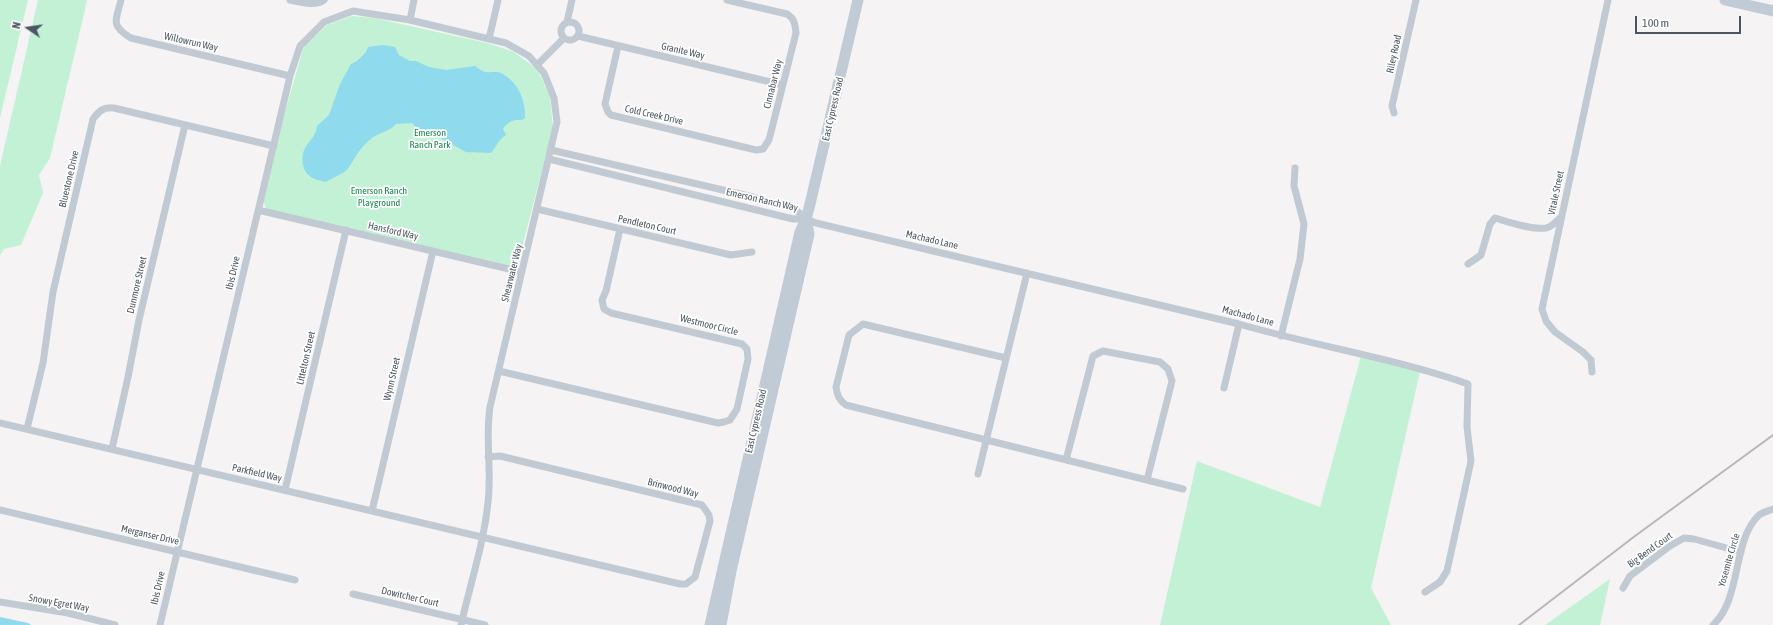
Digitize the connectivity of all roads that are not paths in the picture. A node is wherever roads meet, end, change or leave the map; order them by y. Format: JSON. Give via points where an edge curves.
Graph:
{"nodes":[{"id":1,"x":121,"y":0,"type":"edge"},
{"id":2,"x":290,"y":0,"type":"edge"},
{"id":3,"x":324,"y":0,"type":"edge"},
{"id":4,"x":414,"y":0,"type":"edge"},
{"id":5,"x":498,"y":0,"type":"edge"},
{"id":6,"x":572,"y":0,"type":"edge"},
{"id":7,"x":727,"y":0,"type":"edge"},
{"id":8,"x":858,"y":0,"type":"edge"},
{"id":9,"x":1416,"y":0,"type":"edge"},
{"id":10,"x":1608,"y":0,"type":"edge"},
{"id":11,"x":1725,"y":0,"type":"edge"},
{"id":12,"x":1773,"y":11,"type":"edge"},
{"id":13,"x":410,"y":20,"type":"junction"},
{"id":14,"x":567,"y":22,"type":"junction"},
{"id":15,"x":578,"y":36,"type":"junction"},
{"id":16,"x":489,"y":38,"type":"junction"},
{"id":17,"x":564,"y":38,"type":"junction"},
{"id":18,"x":618,"y":46,"type":"junction"},
{"id":19,"x":537,"y":65,"type":"junction"},
{"id":20,"x":290,"y":76,"type":"junction"},
{"id":21,"x":783,"y":85,"type":"junction"},
{"id":22,"x":1394,"y":113,"type":"dead end"},
{"id":23,"x":185,"y":125,"type":"junction"},
{"id":24,"x":274,"y":146,"type":"junction"},
{"id":25,"x":763,"y":149,"type":"joint"},
{"id":26,"x":552,"y":150,"type":"junction"},
{"id":27,"x":549,"y":159,"type":"junction"},
{"id":28,"x":1295,"y":168,"type":"dead end"},
{"id":29,"x":537,"y":209,"type":"junction"},
{"id":30,"x":258,"y":210,"type":"junction"},
{"id":31,"x":1561,"y":216,"type":"junction"},
{"id":32,"x":806,"y":219,"type":"junction"},
{"id":33,"x":620,"y":229,"type":"junction"},
{"id":34,"x":346,"y":230,"type":"junction"},
{"id":35,"x":432,"y":251,"type":"junction"},
{"id":36,"x":752,"y":252,"type":"dead end"},
{"id":37,"x":1468,"y":264,"type":"dead end"},
{"id":38,"x":522,"y":272,"type":"junction"},
{"id":39,"x":1027,"y":273,"type":"junction"},
{"id":40,"x":1239,"y":324,"type":"junction"},
{"id":41,"x":1281,"y":336,"type":"junction"},
{"id":42,"x":1006,"y":358,"type":"junction"},
{"id":43,"x":499,"y":371,"type":"junction"},
{"id":44,"x":1592,"y":372,"type":"dead end"},
{"id":45,"x":1224,"y":388,"type":"dead end"},
{"id":46,"x":0,"y":422,"type":"edge"},
{"id":47,"x":27,"y":429,"type":"junction"},
{"id":48,"x":986,"y":440,"type":"junction"},
{"id":49,"x":112,"y":449,"type":"junction"},
{"id":50,"x":488,"y":457,"type":"junction"},
{"id":51,"x":1066,"y":460,"type":"junction"},
{"id":52,"x":197,"y":469,"type":"junction"},
{"id":53,"x":978,"y":474,"type":"dead end"},
{"id":54,"x":1148,"y":480,"type":"junction"},
{"id":55,"x":1183,"y":489,"type":"dead end"},
{"id":56,"x":284,"y":490,"type":"junction"},
{"id":57,"x":1773,"y":509,"type":"edge"},
{"id":58,"x":0,"y":510,"type":"edge"},
{"id":59,"x":372,"y":511,"type":"junction"},
{"id":60,"x":482,"y":537,"type":"junction"},
{"id":61,"x":177,"y":552,"type":"junction"},
{"id":62,"x":1741,"y":552,"type":"junction"},
{"id":63,"x":295,"y":580,"type":"dead end"},
{"id":64,"x":1622,"y":588,"type":"dead end"},
{"id":65,"x":1425,"y":592,"type":"dead end"},
{"id":66,"x":353,"y":594,"type":"dead end"},
{"id":67,"x":0,"y":602,"type":"edge"},
{"id":68,"x":461,"y":622,"type":"edge"},
{"id":69,"x":115,"y":625,"type":"edge"},
{"id":70,"x":160,"y":625,"type":"edge"},
{"id":71,"x":485,"y":625,"type":"edge"},
{"id":72,"x":710,"y":625,"type":"edge"},
{"id":73,"x":721,"y":625,"type":"edge"},
{"id":74,"x":1713,"y":625,"type":"edge"}],
"edges":[{"from":1,"to":20,"type":"street","name":"Willowrun Way","via":[[116,23],[119,31],[131,38]]},
{"from":2,"to":3,"type":"street","via":[[312,3]]},
{"from":4,"to":13,"type":"street"},
{"from":5,"to":16,"type":"street"},
{"from":6,"to":14,"type":"street"},
{"from":7,"to":21,"type":"street","name":"Cinnabar Way","via":[[791,17],[796,34]]},
{"from":8,"to":32,"type":"street","name":"East Cypress Road"},
{"from":9,"to":22,"type":"street","name":"Riley Road","via":[[1392,106]]},
{"from":10,"to":31,"type":"street","name":"Vitale Street"},
{"from":11,"to":12,"type":"street"},
{"from":13,"to":16,"type":"street","name":"Shearwater Way"},
{"from":13,"to":20,"type":"street","name":"Ibis Drive","via":[[353,11],[324,22],[300,46]]},
{"from":14,"to":15,"type":"street","via":[[573,21],[578,24]]},
{"from":14,"to":17,"type":"street","via":[[561,29]]},
{"from":15,"to":17,"type":"street","via":[[570,40]]},
{"from":15,"to":18,"type":"street","name":"Granite Way"},
{"from":16,"to":19,"type":"street","name":"Shearwater Way","via":[[506,43],[529,56]]},
{"from":17,"to":19,"type":"street"},
{"from":18,"to":21,"type":"street","name":"Granite Way"},
{"from":18,"to":25,"type":"street","name":"Cold Creek Drive","via":[[605,104],[611,115],[756,150]]},
{"from":19,"to":26,"type":"street","name":"Shearwater Way","via":[[544,73],[554,98],[557,122]]},
{"from":20,"to":24,"type":"street","name":"Ibis Drive"},
{"from":21,"to":25,"type":"street","name":"Cinnabar Way","via":[[769,140]]},
{"from":23,"to":24,"type":"street","name":"Bluestone Drive"},
{"from":23,"to":47,"type":"street","name":"Bluestone Drive","via":[[106,108],[98,112],[94,119],[53,292],[43,363]]},
{"from":23,"to":49,"type":"street","name":"Dunmore Street","via":[[139,320]]},
{"from":24,"to":30,"type":"street","name":"Ibis Drive"},
{"from":26,"to":27,"type":"street","name":"Shearwater Way"},
{"from":26,"to":32,"type":"street","name":"Emerson Ranch Way","via":[[753,197],[795,209]]},
{"from":27,"to":29,"type":"street","name":"Shearwater Way"},
{"from":27,"to":32,"type":"street","name":"Emerson Ranch Way","via":[[793,219]]},
{"from":28,"to":41,"type":"street","via":[[1294,186],[1304,224],[1300,259]]},
{"from":29,"to":33,"type":"street","name":"Pendleton Court"},
{"from":29,"to":38,"type":"street","name":"Shearwater Way"},
{"from":30,"to":34,"type":"street","name":"Hansford Way"},
{"from":30,"to":52,"type":"street","name":"Ibis Drive"},
{"from":31,"to":37,"type":"street","via":[[1555,224],[1547,228],[1535,228],[1494,218],[1481,255]]},
{"from":31,"to":44,"type":"street","name":"Vitale Street","via":[[1542,309],[1546,321],[1555,332],[1591,360]]},
{"from":32,"to":39,"type":"street","name":"Machado Lane"},
{"from":32,"to":72,"type":"street","name":"East Cypress Road","via":[[800,232]]},
{"from":32,"to":73,"type":"street","name":"East Cypress Road","via":[[809,234]]},
{"from":33,"to":36,"type":"street","name":"Pendleton Court","via":[[731,255]]},
{"from":33,"to":43,"type":"street","name":"Westmoor Circle","via":[[602,300],[604,309],[610,313],[742,344],[747,349],[748,359],[734,415],[718,423]]},
{"from":34,"to":35,"type":"street","name":"Hansford Way"},
{"from":34,"to":56,"type":"street","name":"Littelton Street"},
{"from":35,"to":38,"type":"street","name":"Hansford Way"},
{"from":35,"to":59,"type":"street","name":"Wynn Street"},
{"from":38,"to":43,"type":"street","name":"Shearwater Way"},
{"from":39,"to":40,"type":"street","name":"Machado Lane"},
{"from":39,"to":42,"type":"street"},
{"from":40,"to":41,"type":"street","name":"Machado Lane"},
{"from":40,"to":45,"type":"street"},
{"from":41,"to":65,"type":"street","name":"Machado Lane","via":[[1441,375],[1468,384],[1467,427],[1471,461],[1447,571],[1440,582]]},
{"from":42,"to":48,"type":"street"},
{"from":42,"to":48,"type":"street","via":[[863,324],[850,335],[836,387],[840,401],[846,405]]},
{"from":43,"to":50,"type":"street","name":"Shearwater Way","via":[[487,426]]},
{"from":46,"to":47,"type":"street","name":"Parkfield Way"},
{"from":47,"to":49,"type":"street","name":"Parkfield Way"},
{"from":48,"to":51,"type":"street"},
{"from":48,"to":53,"type":"street"},
{"from":49,"to":52,"type":"street","name":"Parkfield Way"},
{"from":50,"to":60,"type":"street","name":"Shearwater Way","via":[[488,502]]},
{"from":50,"to":60,"type":"street","name":"Brinwood Way","via":[[500,456],[697,503],[707,510],[710,521],[696,577],[686,584]]},
{"from":51,"to":54,"type":"street"},
{"from":51,"to":54,"type":"street","via":[[1093,356],[1103,351],[1160,362],[1168,369],[1172,381]]},
{"from":52,"to":56,"type":"street","name":"Parkfield Way"},
{"from":52,"to":61,"type":"street","name":"Ibis Drive"},
{"from":54,"to":55,"type":"street"},
{"from":56,"to":59,"type":"street","name":"Parkfield Way"},
{"from":57,"to":62,"type":"street","name":"Yosemite Circle","via":[[1760,514],[1754,521]]},
{"from":58,"to":61,"type":"street","name":"Merganser Drive"},
{"from":59,"to":60,"type":"street","name":"Parkfield Way"},
{"from":60,"to":68,"type":"street","name":"Shearwater Way"},
{"from":61,"to":63,"type":"street","name":"Merganser Drive"},
{"from":61,"to":70,"type":"street","name":"Ibis Drive"},
{"from":62,"to":64,"type":"street","name":"Big Bend Court","via":[[1684,538],[1630,576]]},
{"from":62,"to":74,"type":"street","name":"Yosemite Circle","via":[[1728,600]]},
{"from":66,"to":68,"type":"street","name":"Dowitcher Court"},
{"from":67,"to":69,"type":"street","name":"Snowy Egret Way","via":[[68,613]]},
{"from":68,"to":71,"type":"street","name":"Dowitcher Court"}]}
